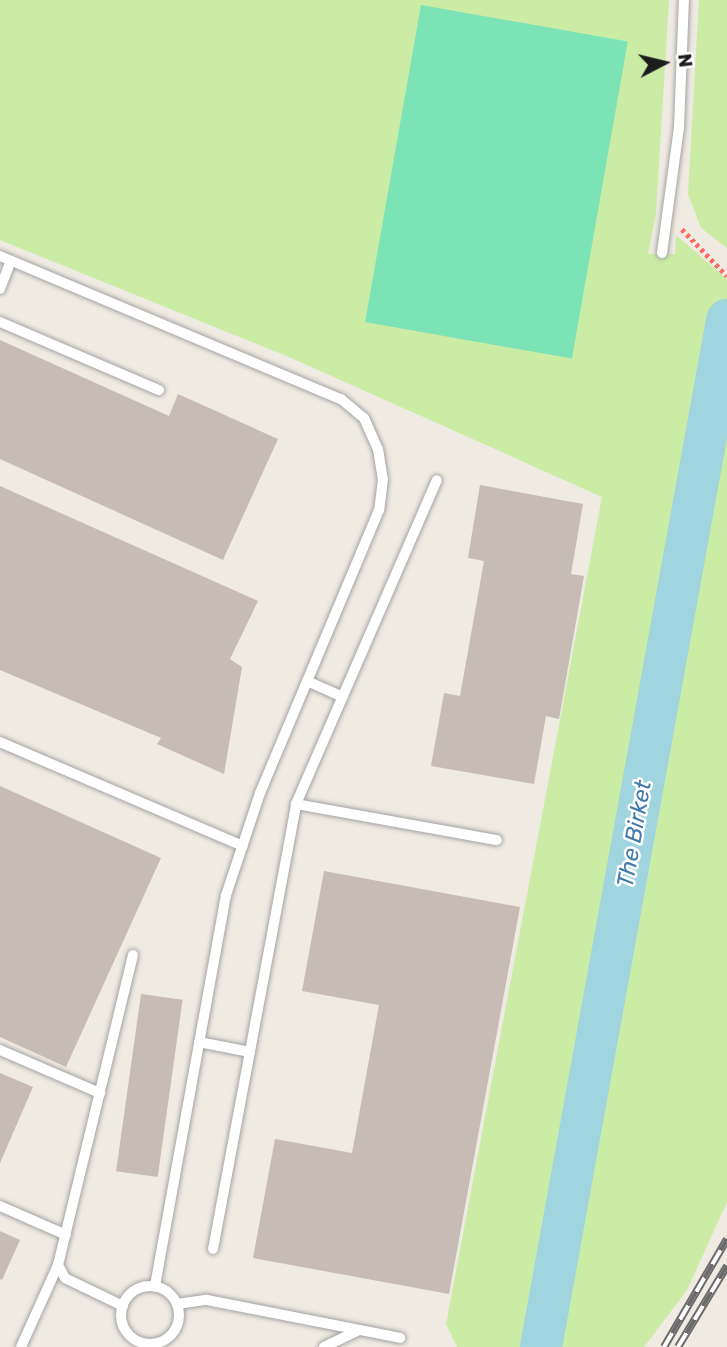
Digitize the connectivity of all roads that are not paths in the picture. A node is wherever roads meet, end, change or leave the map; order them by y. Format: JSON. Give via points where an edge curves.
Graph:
{"nodes":[{"id":1,"x":684,"y":0,"type":"edge"},
{"id":2,"x":662,"y":253,"type":"dead end"},
{"id":3,"x":0,"y":256,"type":"edge"},
{"id":4,"x":11,"y":261,"type":"junction"},
{"id":5,"x":0,"y":289,"type":"edge"},
{"id":6,"x":0,"y":322,"type":"edge"},
{"id":7,"x":159,"y":390,"type":"dead end"},
{"id":8,"x":437,"y":480,"type":"dead end"},
{"id":9,"x":307,"y":681,"type":"junction"},
{"id":10,"x":343,"y":697,"type":"junction"},
{"id":11,"x":0,"y":742,"type":"edge"},
{"id":12,"x":296,"y":804,"type":"junction"},
{"id":13,"x":497,"y":840,"type":"dead end"},
{"id":14,"x":243,"y":846,"type":"junction"},
{"id":15,"x":133,"y":955,"type":"dead end"},
{"id":16,"x":199,"y":1042,"type":"junction"},
{"id":17,"x":0,"y":1050,"type":"edge"},
{"id":18,"x":250,"y":1052,"type":"junction"},
{"id":19,"x":100,"y":1093,"type":"junction"},
{"id":20,"x":0,"y":1206,"type":"edge"},
{"id":21,"x":66,"y":1235,"type":"junction"},
{"id":22,"x":214,"y":1249,"type":"dead end"},
{"id":23,"x":58,"y":1265,"type":"junction"},
{"id":24,"x":155,"y":1287,"type":"junction"},
{"id":25,"x":177,"y":1304,"type":"junction"},
{"id":26,"x":123,"y":1306,"type":"junction"},
{"id":27,"x":359,"y":1330,"type":"junction"},
{"id":28,"x":400,"y":1338,"type":"dead end"},
{"id":29,"x":138,"y":1344,"type":"edge"},
{"id":30,"x":21,"y":1347,"type":"edge"},
{"id":31,"x":324,"y":1347,"type":"edge"}],
"edges":[{"from":1,"to":2,"type":"lane","via":[[679,128]]},
{"from":3,"to":4,"type":"lane"},
{"from":4,"to":5,"type":"lane"},
{"from":4,"to":9,"type":"lane","via":[[341,399],[364,418],[380,459],[379,510]]},
{"from":6,"to":7,"type":"lane"},
{"from":8,"to":10,"type":"lane"},
{"from":9,"to":10,"type":"lane"},
{"from":9,"to":14,"type":"lane"},
{"from":10,"to":12,"type":"lane"},
{"from":11,"to":14,"type":"lane"},
{"from":12,"to":13,"type":"lane"},
{"from":12,"to":18,"type":"lane"},
{"from":14,"to":16,"type":"lane","via":[[226,895]]},
{"from":15,"to":19,"type":"lane"},
{"from":16,"to":18,"type":"lane"},
{"from":16,"to":24,"type":"lane"},
{"from":17,"to":19,"type":"lane"},
{"from":18,"to":22,"type":"lane"},
{"from":19,"to":21,"type":"lane"},
{"from":20,"to":21,"type":"lane"},
{"from":21,"to":23,"type":"lane"},
{"from":23,"to":26,"type":"lane","via":[[65,1278]]},
{"from":23,"to":30,"type":"lane"},
{"from":24,"to":25,"type":"lane","via":[[168,1292]]},
{"from":24,"to":26,"type":"lane","via":[[139,1288]]},
{"from":25,"to":27,"type":"lane","via":[[208,1300]]},
{"from":25,"to":29,"type":"lane","via":[[180,1318],[172,1334],[156,1344]]},
{"from":26,"to":29,"type":"lane","via":[[125,1329]]},
{"from":27,"to":28,"type":"lane"},
{"from":27,"to":31,"type":"lane"}]}
